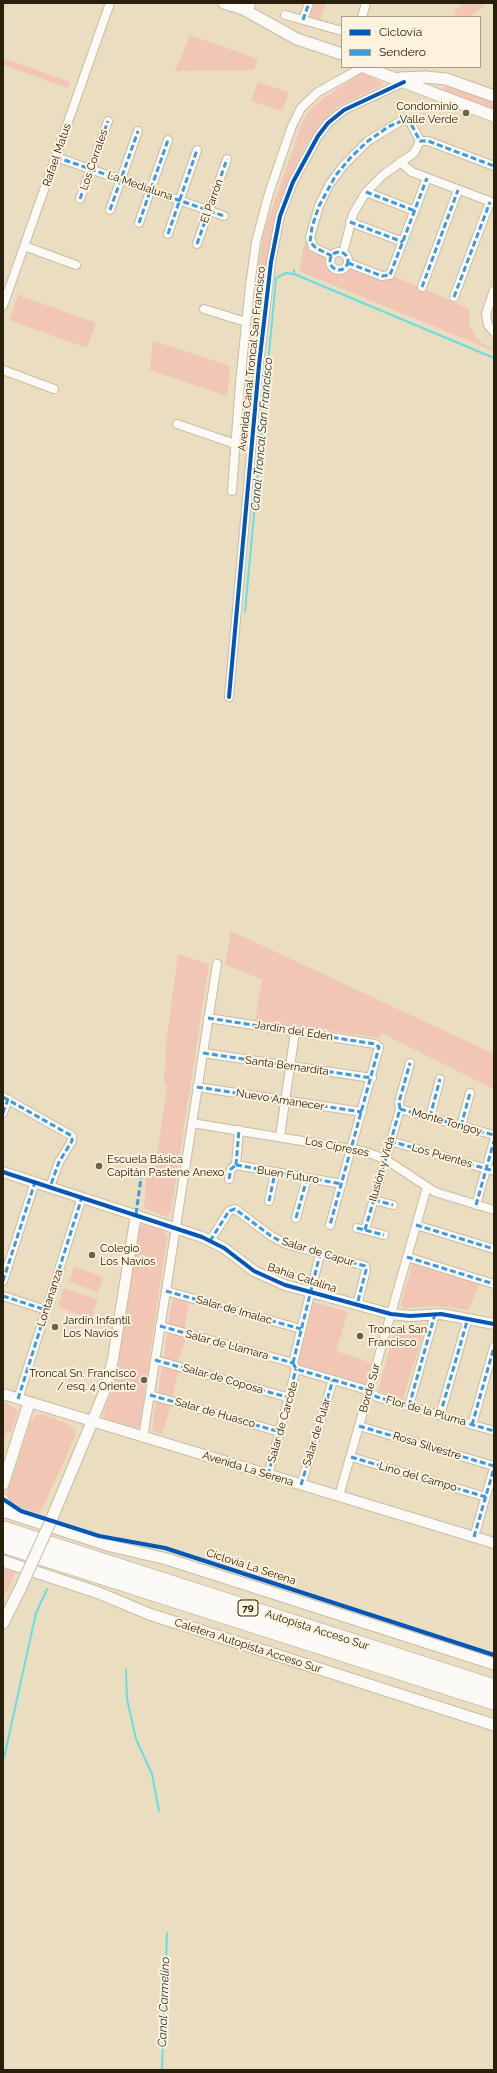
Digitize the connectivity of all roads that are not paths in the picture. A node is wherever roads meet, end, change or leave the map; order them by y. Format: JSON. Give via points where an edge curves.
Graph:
{"nodes":[{"id":1,"x":110,"y":3,"type":"edge"},
{"id":2,"x":224,"y":3,"type":"edge"},
{"id":3,"x":309,"y":3,"type":"edge"},
{"id":4,"x":366,"y":3,"type":"edge"},
{"id":5,"x":250,"y":7,"type":"edge"},
{"id":6,"x":285,"y":15,"type":"dead end"},
{"id":7,"x":362,"y":16,"type":"edge"},
{"id":8,"x":303,"y":20,"type":"junction"},
{"id":9,"x":341,"y":31,"type":"edge"},
{"id":10,"x":341,"y":54,"type":"edge"},
{"id":11,"x":362,"y":68,"type":"edge"},
{"id":12,"x":366,"y":68,"type":"edge"},
{"id":13,"x":389,"y":77,"type":"junction"},
{"id":14,"x":404,"y":82,"type":"junction"},
{"id":15,"x":494,"y":96,"type":"edge"},
{"id":16,"x":494,"y":116,"type":"edge"},
{"id":17,"x":108,"y":121,"type":"dead end"},
{"id":18,"x":138,"y":131,"type":"dead end"},
{"id":19,"x":168,"y":140,"type":"dead end"},
{"id":20,"x":420,"y":141,"type":"junction"},
{"id":21,"x":197,"y":150,"type":"dead end"},
{"id":22,"x":56,"y":157,"type":"junction"},
{"id":23,"x":227,"y":160,"type":"dead end"},
{"id":24,"x":400,"y":162,"type":"junction"},
{"id":25,"x":494,"y":166,"type":"edge"},
{"id":26,"x":91,"y":169,"type":"junction"},
{"id":27,"x":427,"y":178,"type":"junction"},
{"id":28,"x":121,"y":179,"type":"junction"},
{"id":29,"x":150,"y":190,"type":"junction"},
{"id":30,"x":458,"y":190,"type":"junction"},
{"id":31,"x":366,"y":192,"type":"junction"},
{"id":32,"x":80,"y":199,"type":"dead end"},
{"id":33,"x":180,"y":200,"type":"junction"},
{"id":34,"x":492,"y":202,"type":"edge"},
{"id":35,"x":110,"y":210,"type":"dead end"},
{"id":36,"x":209,"y":210,"type":"junction"},
{"id":37,"x":415,"y":211,"type":"junction"},
{"id":38,"x":224,"y":216,"type":"dead end"},
{"id":39,"x":350,"y":222,"type":"junction"},
{"id":40,"x":138,"y":223,"type":"dead end"},
{"id":41,"x":168,"y":234,"type":"dead end"},
{"id":42,"x":403,"y":242,"type":"junction"},
{"id":43,"x":197,"y":244,"type":"dead end"},
{"id":44,"x":24,"y":246,"type":"junction"},
{"id":45,"x":343,"y":253,"type":"junction"},
{"id":46,"x":332,"y":256,"type":"junction"},
{"id":47,"x":348,"y":263,"type":"junction"},
{"id":48,"x":76,"y":265,"type":"dead end"},
{"id":49,"x":422,"y":287,"type":"dead end"},
{"id":50,"x":494,"y":290,"type":"edge"},
{"id":51,"x":454,"y":297,"type":"dead end"},
{"id":52,"x":3,"y":306,"type":"edge"},
{"id":53,"x":204,"y":309,"type":"dead end"},
{"id":54,"x":246,"y":322,"type":"junction"},
{"id":55,"x":494,"y":332,"type":"edge"},
{"id":56,"x":3,"y":370,"type":"edge"},
{"id":57,"x":54,"y":389,"type":"dead end"},
{"id":58,"x":177,"y":424,"type":"dead end"},
{"id":59,"x":235,"y":444,"type":"junction"},
{"id":60,"x":232,"y":491,"type":"dead end"},
{"id":61,"x":229,"y":697,"type":"dead end"},
{"id":62,"x":217,"y":964,"type":"dead end"},
{"id":63,"x":208,"y":1018,"type":"junction"},
{"id":64,"x":295,"y":1032,"type":"junction"},
{"id":65,"x":203,"y":1053,"type":"junction"},
{"id":66,"x":410,"y":1063,"type":"dead end"},
{"id":67,"x":290,"y":1066,"type":"junction"},
{"id":68,"x":372,"y":1078,"type":"junction"},
{"id":69,"x":440,"y":1079,"type":"dead end"},
{"id":70,"x":198,"y":1087,"type":"junction"},
{"id":71,"x":470,"y":1093,"type":"dead end"},
{"id":72,"x":5,"y":1098,"type":"edge"},
{"id":73,"x":286,"y":1100,"type":"junction"},
{"id":74,"x":400,"y":1109,"type":"junction"},
{"id":75,"x":362,"y":1112,"type":"junction"},
{"id":76,"x":3,"y":1113,"type":"edge"},
{"id":77,"x":430,"y":1117,"type":"junction"},
{"id":78,"x":192,"y":1123,"type":"junction"},
{"id":79,"x":461,"y":1126,"type":"junction"},
{"id":80,"x":239,"y":1130,"type":"junction"},
{"id":81,"x":494,"y":1135,"type":"edge"},
{"id":82,"x":280,"y":1137,"type":"junction"},
{"id":83,"x":390,"y":1141,"type":"junction"},
{"id":84,"x":352,"y":1148,"type":"junction"},
{"id":85,"x":385,"y":1160,"type":"junction"},
{"id":86,"x":236,"y":1165,"type":"junction"},
{"id":87,"x":490,"y":1170,"type":"edge"},
{"id":88,"x":3,"y":1172,"type":"edge"},
{"id":89,"x":275,"y":1173,"type":"junction"},
{"id":90,"x":307,"y":1178,"type":"junction"},
{"id":91,"x":229,"y":1179,"type":"dead end"},
{"id":92,"x":35,"y":1182,"type":"junction"},
{"id":93,"x":342,"y":1184,"type":"junction"},
{"id":94,"x":50,"y":1187,"type":"junction"},
{"id":95,"x":427,"y":1187,"type":"junction"},
{"id":96,"x":82,"y":1197,"type":"junction"},
{"id":97,"x":374,"y":1200,"type":"junction"},
{"id":98,"x":269,"y":1201,"type":"dead end"},
{"id":99,"x":393,"y":1205,"type":"dead end"},
{"id":100,"x":476,"y":1205,"type":"junction"},
{"id":101,"x":494,"y":1210,"type":"edge"},
{"id":102,"x":136,"y":1214,"type":"junction"},
{"id":103,"x":296,"y":1218,"type":"dead end"},
{"id":104,"x":416,"y":1225,"type":"junction"},
{"id":105,"x":330,"y":1226,"type":"dead end"},
{"id":106,"x":176,"y":1228,"type":"junction"},
{"id":107,"x":384,"y":1235,"type":"dead end"},
{"id":108,"x":210,"y":1241,"type":"junction"},
{"id":109,"x":494,"y":1249,"type":"edge"},
{"id":110,"x":320,"y":1254,"type":"junction"},
{"id":111,"x":407,"y":1257,"type":"junction"},
{"id":112,"x":3,"y":1281,"type":"edge"},
{"id":113,"x":494,"y":1284,"type":"edge"},
{"id":114,"x":166,"y":1291,"type":"junction"},
{"id":115,"x":311,"y":1292,"type":"junction"},
{"id":116,"x":3,"y":1296,"type":"edge"},
{"id":117,"x":357,"y":1305,"type":"junction"},
{"id":118,"x":46,"y":1310,"type":"junction"},
{"id":119,"x":391,"y":1314,"type":"junction"},
{"id":120,"x":436,"y":1314,"type":"junction"},
{"id":121,"x":468,"y":1318,"type":"junction"},
{"id":122,"x":494,"y":1324,"type":"edge"},
{"id":123,"x":160,"y":1326,"type":"junction"},
{"id":124,"x":301,"y":1330,"type":"junction"},
{"id":125,"x":494,"y":1347,"type":"edge"},
{"id":126,"x":155,"y":1360,"type":"junction"},
{"id":127,"x":295,"y":1366,"type":"junction"},
{"id":128,"x":333,"y":1380,"type":"junction"},
{"id":129,"x":369,"y":1392,"type":"junction"},
{"id":130,"x":3,"y":1394,"type":"edge"},
{"id":131,"x":150,"y":1395,"type":"junction"},
{"id":132,"x":290,"y":1398,"type":"junction"},
{"id":133,"x":18,"y":1399,"type":"junction"},
{"id":134,"x":29,"y":1403,"type":"junction"},
{"id":135,"x":409,"y":1406,"type":"junction"},
{"id":136,"x":440,"y":1415,"type":"junction"},
{"id":137,"x":92,"y":1422,"type":"junction"},
{"id":138,"x":472,"y":1425,"type":"junction"},
{"id":139,"x":359,"y":1426,"type":"junction"},
{"id":140,"x":494,"y":1431,"type":"edge"},
{"id":141,"x":280,"y":1432,"type":"junction"},
{"id":142,"x":143,"y":1438,"type":"junction"},
{"id":143,"x":351,"y":1457,"type":"junction"},
{"id":144,"x":494,"y":1467,"type":"edge"},
{"id":145,"x":268,"y":1475,"type":"junction"},
{"id":146,"x":3,"y":1484,"type":"edge"},
{"id":147,"x":301,"y":1485,"type":"junction"},
{"id":148,"x":339,"y":1496,"type":"junction"},
{"id":149,"x":486,"y":1497,"type":"junction"},
{"id":150,"x":3,"y":1500,"type":"edge"},
{"id":151,"x":8,"y":1513,"type":"edge"},
{"id":152,"x":3,"y":1529,"type":"edge"},
{"id":153,"x":474,"y":1537,"type":"junction"},
{"id":154,"x":494,"y":1543,"type":"edge"},
{"id":155,"x":3,"y":1544,"type":"edge"},
{"id":156,"x":3,"y":1561,"type":"edge"},
{"id":157,"x":3,"y":1623,"type":"edge"},
{"id":158,"x":494,"y":1664,"type":"edge"},
{"id":159,"x":494,"y":1687,"type":"edge"},
{"id":160,"x":494,"y":1702,"type":"edge"},
{"id":161,"x":494,"y":1725,"type":"edge"}],
"edges":[{"from":1,"to":22,"type":"street","name":"Rafael Matus"},
{"from":2,"to":5,"type":"main road"},
{"from":3,"to":8,"type":"street"},
{"from":4,"to":7,"type":"street"},
{"from":5,"to":10,"type":"main road","via":[[293,37]]},
{"from":6,"to":8,"type":"street"},
{"from":8,"to":9,"type":"street"},
{"from":11,"to":54,"type":"street","name":"Avenida Canal Troncal San Francisco","via":[[313,95],[294,119],[268,193],[261,222]]},
{"from":12,"to":13,"type":"main road"},
{"from":13,"to":14,"type":"main road"},
{"from":13,"to":15,"type":"main road","via":[[439,78]]},
{"from":14,"to":16,"type":"main road"},
{"from":14,"to":61,"type":"street","name":"Avenida Canal Troncal San Francisco","via":[[344,110],[328,123],[293,182],[280,216],[272,254],[260,358]]},
{"from":17,"to":26,"type":"street","name":"Los Corrales"},
{"from":18,"to":28,"type":"street"},
{"from":19,"to":29,"type":"street"},
{"from":20,"to":24,"type":"street","via":[[414,153]]},
{"from":20,"to":25,"type":"street","via":[[428,141]]},
{"from":20,"to":46,"type":"street","via":[[410,122],[402,120],[368,141],[339,170],[319,206],[310,237],[313,247]]},
{"from":21,"to":33,"type":"street"},
{"from":22,"to":26,"type":"street","name":"La Medialuna"},
{"from":22,"to":44,"type":"street","name":"Rafael Matus"},
{"from":23,"to":36,"type":"street","name":"El Parrón"},
{"from":24,"to":27,"type":"street","via":[[408,170]]},
{"from":24,"to":31,"type":"street"},
{"from":26,"to":28,"type":"street","name":"La Medialuna"},
{"from":26,"to":32,"type":"street","name":"Los Corrales"},
{"from":27,"to":30,"type":"street"},
{"from":27,"to":37,"type":"street"},
{"from":28,"to":29,"type":"street","name":"La Medialuna"},
{"from":28,"to":35,"type":"street"},
{"from":29,"to":33,"type":"street","name":"La Medialuna"},
{"from":29,"to":40,"type":"street"},
{"from":30,"to":34,"type":"street"},
{"from":30,"to":49,"type":"street"},
{"from":31,"to":37,"type":"street"},
{"from":31,"to":39,"type":"street"},
{"from":33,"to":36,"type":"street","name":"La Medialuna"},
{"from":33,"to":41,"type":"street"},
{"from":34,"to":51,"type":"street"},
{"from":36,"to":38,"type":"street","name":"La Medialuna"},
{"from":36,"to":43,"type":"street","name":"El Parrón"},
{"from":37,"to":42,"type":"street"},
{"from":39,"to":42,"type":"street"},
{"from":39,"to":45,"type":"street"},
{"from":42,"to":47,"type":"street","via":[[392,273],[388,276]]},
{"from":44,"to":48,"type":"street"},
{"from":44,"to":52,"type":"street","name":"Rafael Matus"},
{"from":45,"to":46,"type":"street","via":[[337,252]]},
{"from":45,"to":47,"type":"street"},
{"from":46,"to":47,"type":"street","via":[[330,264],[334,269],[343,270]]},
{"from":50,"to":55,"type":"street","via":[[486,314],[488,324]]},
{"from":53,"to":54,"type":"street"},
{"from":54,"to":59,"type":"street","name":"Avenida Canal Troncal San Francisco"},
{"from":56,"to":57,"type":"street"},
{"from":58,"to":59,"type":"street"},
{"from":59,"to":60,"type":"street","name":"Avenida Canal Troncal San Francisco"},
{"from":62,"to":63,"type":"street"},
{"from":63,"to":64,"type":"street","name":"Jardin del Edén"},
{"from":63,"to":65,"type":"street"},
{"from":64,"to":67,"type":"street"},
{"from":64,"to":68,"type":"street","name":"Jardin del Edén","via":[[375,1044],[379,1047]]},
{"from":65,"to":67,"type":"street","name":"Santa Bernardita"},
{"from":65,"to":70,"type":"street"},
{"from":66,"to":74,"type":"street","name":"Ilusión y Vida","via":[[399,1102]]},
{"from":67,"to":68,"type":"street","name":"Santa Bernardita"},
{"from":67,"to":73,"type":"street"},
{"from":68,"to":75,"type":"street"},
{"from":69,"to":77,"type":"street"},
{"from":70,"to":73,"type":"street","name":"Nuevo Amanecer"},
{"from":70,"to":78,"type":"street"},
{"from":71,"to":79,"type":"street"},
{"from":72,"to":76,"type":"street"},
{"from":72,"to":94,"type":"street","via":[[72,1138],[59,1162]]},
{"from":73,"to":75,"type":"street","name":"Nuevo Amanecer"},
{"from":73,"to":82,"type":"street"},
{"from":74,"to":77,"type":"street","name":"Monte Tongoy"},
{"from":74,"to":83,"type":"street","name":"Ilusión y Vida"},
{"from":75,"to":84,"type":"street"},
{"from":77,"to":79,"type":"street","name":"Monte Tongoy"},
{"from":78,"to":80,"type":"street","name":"Los Cipreses"},
{"from":78,"to":106,"type":"street"},
{"from":79,"to":81,"type":"street","name":"Monte Tongoy"},
{"from":80,"to":82,"type":"street","name":"Los Cipreses"},
{"from":80,"to":86,"type":"street"},
{"from":81,"to":87,"type":"street"},
{"from":82,"to":84,"type":"street","name":"Los Cipreses"},
{"from":83,"to":85,"type":"street","name":"Ilusión y Vida"},
{"from":83,"to":87,"type":"street","name":"Los Puentes"},
{"from":84,"to":85,"type":"street","name":"Los Cipreses"},
{"from":84,"to":93,"type":"street"},
{"from":85,"to":95,"type":"street","name":"Los Cipreses"},
{"from":85,"to":97,"type":"street","name":"Ilusión y Vida"},
{"from":86,"to":89,"type":"street","name":"Buen Futuro"},
{"from":86,"to":91,"type":"street","via":[[231,1169]]},
{"from":87,"to":100,"type":"street"},
{"from":88,"to":92,"type":"street","name":"Bahía Catalina"},
{"from":89,"to":90,"type":"street","name":"Buen Futuro"},
{"from":89,"to":98,"type":"street"},
{"from":90,"to":93,"type":"street","name":"Buen Futuro"},
{"from":90,"to":103,"type":"street"},
{"from":92,"to":94,"type":"street","name":"Bahía Catalina"},
{"from":92,"to":112,"type":"street"},
{"from":93,"to":105,"type":"street"},
{"from":94,"to":96,"type":"street","name":"Bahía Catalina"},
{"from":95,"to":100,"type":"street","name":"Los Cipreses","via":[[444,1196]]},
{"from":95,"to":104,"type":"street","name":"Borde Sur"},
{"from":96,"to":102,"type":"street","name":"Bahía Catalina"},
{"from":96,"to":118,"type":"street","name":"Lontananza"},
{"from":97,"to":99,"type":"street"},
{"from":97,"to":107,"type":"street","name":"Ilusión y Vida","via":[[361,1229]]},
{"from":100,"to":101,"type":"street","name":"Los Cipreses"},
{"from":102,"to":106,"type":"street","name":"Bahía Catalina"},
{"from":102,"to":137,"type":"street","via":[[114,1359]]},
{"from":104,"to":109,"type":"street"},
{"from":104,"to":111,"type":"street","name":"Borde Sur"},
{"from":106,"to":108,"type":"street","name":"Bahía Catalina"},
{"from":106,"to":114,"type":"street"},
{"from":108,"to":110,"type":"street","name":"Salar de Capur","via":[[232,1209],[246,1216],[281,1242]]},
{"from":108,"to":115,"type":"street","name":"Bahía Catalina","via":[[264,1276]]},
{"from":110,"to":115,"type":"street","name":"Salar de Carcote"},
{"from":110,"to":117,"type":"street","name":"Salar de Capur","via":[[366,1268]]},
{"from":111,"to":113,"type":"street"},
{"from":111,"to":119,"type":"street","name":"Borde Sur"},
{"from":114,"to":123,"type":"street"},
{"from":114,"to":124,"type":"street","name":"Salar de Imalac"},
{"from":115,"to":117,"type":"street","name":"Bahía Catalina"},
{"from":115,"to":124,"type":"street","name":"Salar de Carcote"},
{"from":116,"to":118,"type":"street"},
{"from":117,"to":119,"type":"street","name":"Bahía Catalina"},
{"from":118,"to":133,"type":"street","name":"Lontananza"},
{"from":119,"to":120,"type":"street","name":"Bahía Catalina"},
{"from":119,"to":129,"type":"street","name":"Borde Sur"},
{"from":120,"to":121,"type":"street","name":"Bahía Catalina"},
{"from":120,"to":135,"type":"street"},
{"from":121,"to":122,"type":"street","name":"Bahía Catalina"},
{"from":121,"to":136,"type":"street"},
{"from":123,"to":126,"type":"street"},
{"from":123,"to":127,"type":"street","name":"Salar de Llamara"},
{"from":124,"to":127,"type":"street","name":"Salar de Carcote"},
{"from":125,"to":138,"type":"street"},
{"from":126,"to":131,"type":"street"},
{"from":126,"to":132,"type":"street","name":"Salar de Coposa"},
{"from":127,"to":128,"type":"street","name":"Flor de la Pluma"},
{"from":127,"to":132,"type":"street","name":"Salar de Carcote"},
{"from":128,"to":129,"type":"street","name":"Flor de la Pluma"},
{"from":128,"to":147,"type":"street","name":"Salar de Pular"},
{"from":129,"to":135,"type":"street","name":"Flor de la Pluma","via":[[377,1397]]},
{"from":129,"to":139,"type":"street","name":"Borde Sur"},
{"from":130,"to":133,"type":"street","name":"Avenida La Serena"},
{"from":131,"to":141,"type":"street","name":"Salar de Huasco"},
{"from":131,"to":142,"type":"street"},
{"from":132,"to":141,"type":"street","name":"Salar de Carcote"},
{"from":133,"to":134,"type":"street","name":"Avenida La Serena"},
{"from":134,"to":137,"type":"street","name":"Avenida La Serena"},
{"from":134,"to":146,"type":"main road"},
{"from":135,"to":136,"type":"street","name":"Flor de la Pluma"},
{"from":136,"to":138,"type":"street","name":"Flor de la Pluma"},
{"from":137,"to":142,"type":"street","name":"Avenida La Serena"},
{"from":137,"to":157,"type":"main road","bridge":true,"via":[[52,1518]]},
{"from":138,"to":140,"type":"street","name":"Flor de la Pluma"},
{"from":139,"to":143,"type":"street","name":"Borde Sur"},
{"from":139,"to":144,"type":"street","name":"Rosa Silvestre"},
{"from":141,"to":145,"type":"street","name":"Salar de Carcote"},
{"from":142,"to":145,"type":"street","name":"Avenida La Serena"},
{"from":143,"to":148,"type":"street","name":"Borde Sur"},
{"from":143,"to":149,"type":"street","name":"Lino del Campo"},
{"from":144,"to":149,"type":"street"},
{"from":145,"to":147,"type":"street","name":"Avenida La Serena"},
{"from":147,"to":148,"type":"street","name":"Avenida La Serena"},
{"from":148,"to":153,"type":"street","name":"Avenida La Serena"},
{"from":149,"to":153,"type":"street"},
{"from":150,"to":151,"type":"main road"},
{"from":151,"to":158,"type":"main road","via":[[111,1546],[167,1559]]},
{"from":152,"to":159,"type":"highway","name":"Autopista Acceso Sur","number":"79"},
{"from":153,"to":154,"type":"street","name":"Avenida La Serena"},
{"from":155,"to":160,"type":"highway","name":"Autopista Acceso Sur","number":"79"},
{"from":156,"to":161,"type":"main road","name":"Caletera Autopista Acceso Sur","via":[[99,1593],[149,1614]]}]}
